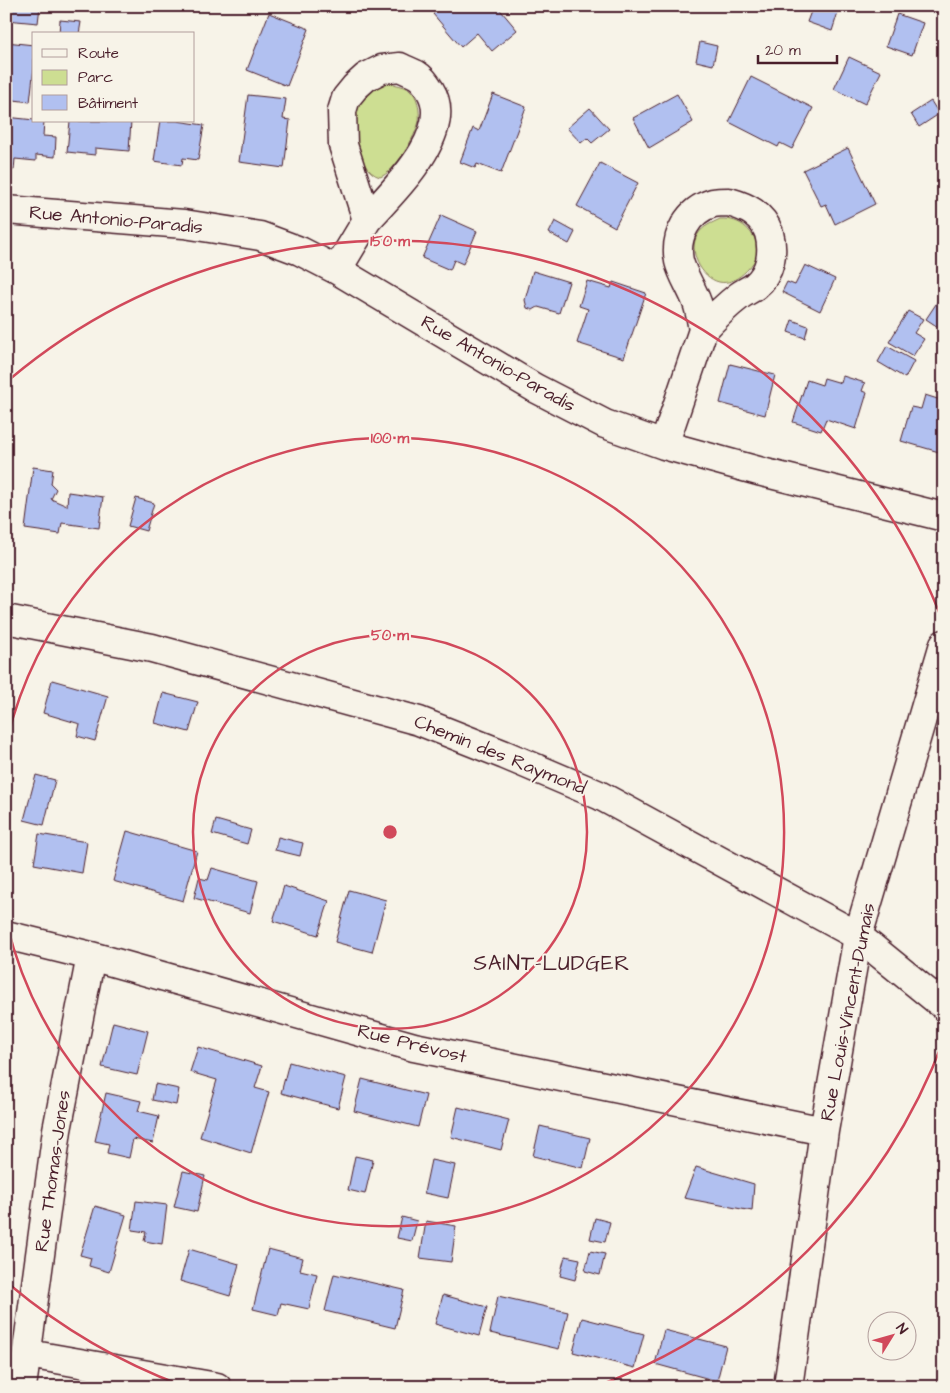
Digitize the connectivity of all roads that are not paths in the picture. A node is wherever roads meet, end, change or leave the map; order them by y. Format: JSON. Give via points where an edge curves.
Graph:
{"nodes":[{"id":1,"x":6,"y":210,"type":"edge"},
{"id":2,"x":367,"y":220,"type":"junction"},
{"id":3,"x":337,"y":270,"type":"junction"},
{"id":4,"x":703,"y":330,"type":"dead end"},
{"id":5,"x":664,"y":445,"type":"junction"},
{"id":6,"x":944,"y":517,"type":"edge"},
{"id":7,"x":6,"y":619,"type":"edge"},
{"id":8,"x":944,"y":644,"type":"edge"},
{"id":9,"x":6,"y":934,"type":"edge"},
{"id":10,"x":858,"y":936,"type":"junction"},
{"id":11,"x":91,"y":956,"type":"junction"},
{"id":12,"x":944,"y":1006,"type":"edge"},
{"id":13,"x":824,"y":1131,"type":"junction"},
{"id":14,"x":28,"y":1354,"type":"junction"},
{"id":15,"x":22,"y":1387,"type":"edge"},
{"id":16,"x":217,"y":1387,"type":"edge"},
{"id":17,"x":788,"y":1387,"type":"edge"}],
"edges":[{"from":1,"to":3,"type":"street","name":"Rue Antonio-Paradis","via":[[184,224],[260,236]]},
{"from":2,"to":2,"type":"street","via":[[418,159],[434,125],[437,109],[434,96],[417,75],[400,68],[382,69],[366,76],[346,98],[342,111],[343,145]]},
{"from":2,"to":3,"type":"street"},
{"from":3,"to":5,"type":"street","name":"Rue Antonio-Paradis","via":[[535,388],[605,424]]},
{"from":4,"to":5,"type":"street"},
{"from":5,"to":6,"type":"street","name":"Rue Antonio-Paradis"},
{"from":7,"to":10,"type":"street","name":"Chemin des Raymond","via":[[152,648],[419,721],[599,796]]},
{"from":8,"to":10,"type":"street","name":"Rue Louis-Vincent-Dumais"},
{"from":9,"to":11,"type":"street","name":"Rue Prévost"},
{"from":10,"to":12,"type":"street","name":"Chemin des Raymond"},
{"from":10,"to":13,"type":"street","name":"Rue Louis-Vincent-Dumais"},
{"from":11,"to":13,"type":"street","name":"Rue Prévost","via":[[414,1047]]},
{"from":11,"to":14,"type":"street","name":"Rue Thomas-Jones","via":[[57,1130]]},
{"from":13,"to":17,"type":"street","name":"Rue Louis-Vincent-Dumais"},
{"from":14,"to":15,"type":"street","name":"Rue Thomas-Jones"},
{"from":14,"to":16,"type":"street"}]}
